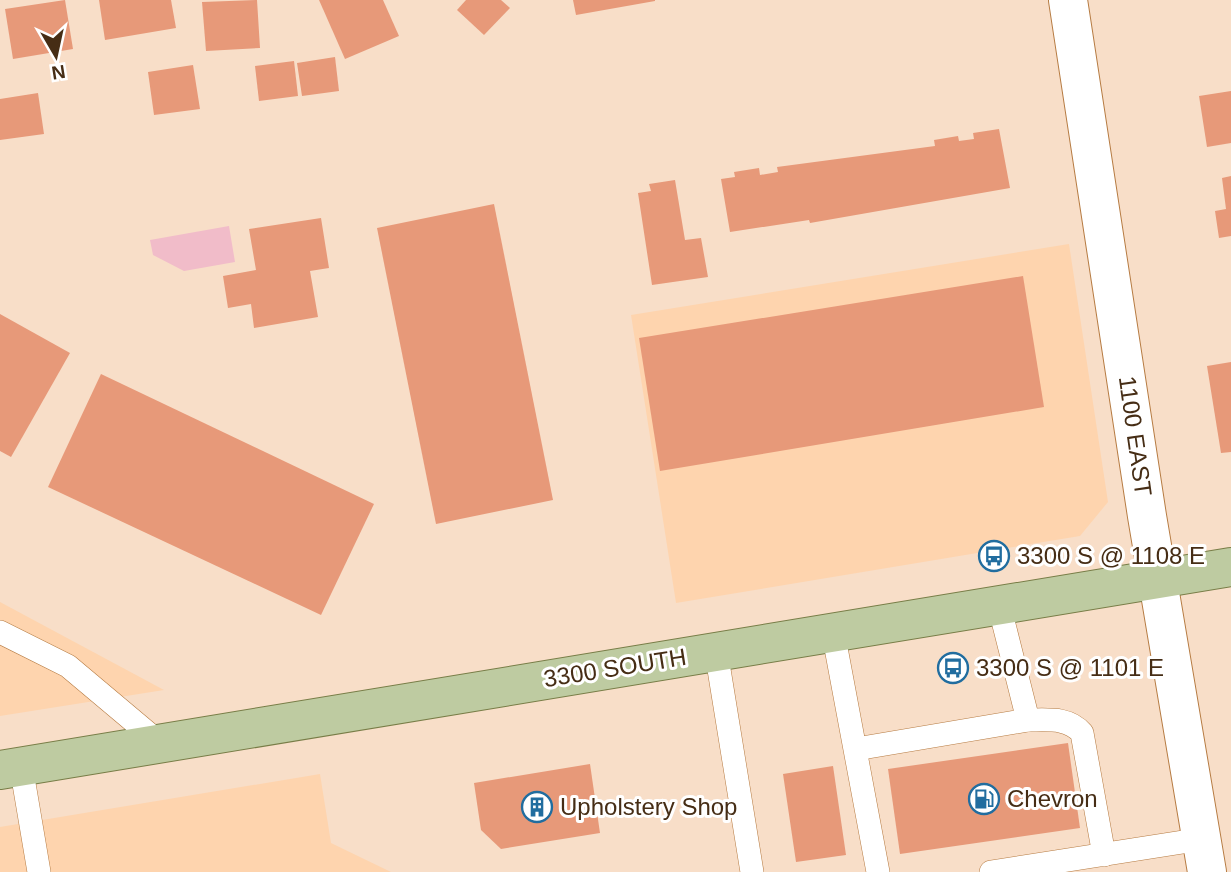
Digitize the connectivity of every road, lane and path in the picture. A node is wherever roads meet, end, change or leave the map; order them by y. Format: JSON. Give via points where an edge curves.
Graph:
{"nodes":[{"id":1,"x":1068,"y":0,"type":"edge"},
{"id":2,"x":1231,"y":567,"type":"edge"},
{"id":3,"x":1158,"y":580,"type":"junction"},
{"id":4,"x":999,"y":605,"type":"junction"},
{"id":5,"x":0,"y":632,"type":"edge"},
{"id":6,"x":833,"y":632,"type":"junction"},
{"id":7,"x":716,"y":651,"type":"junction"},
{"id":8,"x":1028,"y":720,"type":"junction"},
{"id":9,"x":162,"y":745,"type":"junction"},
{"id":10,"x":856,"y":749,"type":"junction"},
{"id":11,"x":10,"y":768,"type":"edge"},
{"id":12,"x":1104,"y":855,"type":"junction"},
{"id":13,"x":1205,"y":856,"type":"edge"},
{"id":14,"x":39,"y":872,"type":"edge"},
{"id":15,"x":752,"y":872,"type":"edge"},
{"id":16,"x":878,"y":872,"type":"edge"},
{"id":17,"x":991,"y":872,"type":"edge"}],
"edges":[{"from":1,"to":3,"type":"street","name":"1100 EAST"},
{"from":2,"to":3,"type":"main road","name":"3300 SOUTH"},
{"from":3,"to":4,"type":"main road","name":"3300 SOUTH"},
{"from":3,"to":13,"type":"street","name":"1100 EAST"},
{"from":4,"to":6,"type":"main road","name":"3300 SOUTH"},
{"from":4,"to":8,"type":"lane"},
{"from":5,"to":9,"type":"lane","via":[[68,666]]},
{"from":6,"to":7,"type":"main road","name":"3300 SOUTH"},
{"from":6,"to":10,"type":"lane"},
{"from":7,"to":9,"type":"main road","name":"3300 SOUTH"},
{"from":7,"to":15,"type":"lane"},
{"from":8,"to":10,"type":"lane"},
{"from":8,"to":12,"type":"lane","via":[[1060,720],[1082,733]]},
{"from":9,"to":11,"type":"main road","name":"3300 SOUTH"},
{"from":10,"to":16,"type":"lane"},
{"from":11,"to":14,"type":"lane"},
{"from":12,"to":13,"type":"lane"},
{"from":12,"to":17,"type":"lane"}]}
